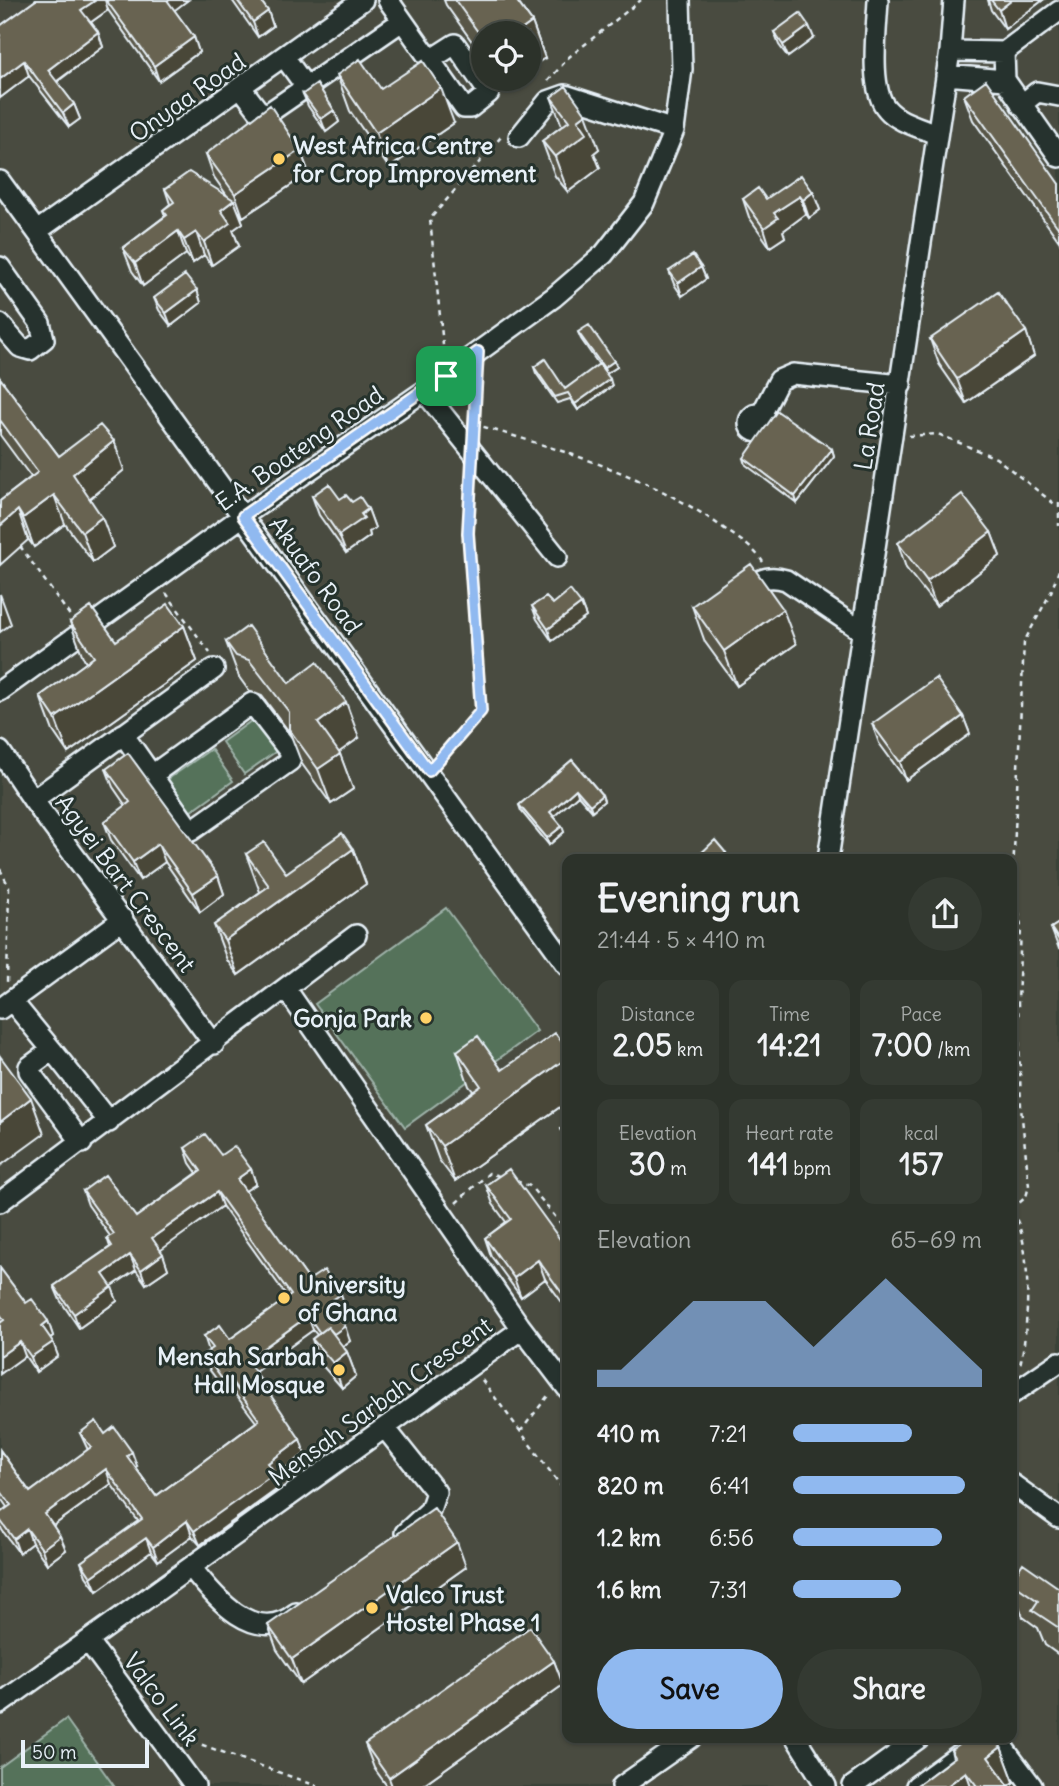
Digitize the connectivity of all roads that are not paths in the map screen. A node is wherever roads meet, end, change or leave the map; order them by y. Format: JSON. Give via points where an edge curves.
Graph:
{"nodes":[{"id":1,"x":363,"y":0,"type":"edge"},
{"id":2,"x":388,"y":0,"type":"edge"},
{"id":3,"x":680,"y":0,"type":"edge"},
{"id":4,"x":877,"y":0,"type":"edge"},
{"id":5,"x":954,"y":0,"type":"edge"},
{"id":6,"x":1059,"y":12,"type":"edge"},
{"id":7,"x":402,"y":21,"type":"junction"},
{"id":8,"x":950,"y":51,"type":"junction"},
{"id":9,"x":1004,"y":52,"type":"junction"},
{"id":10,"x":285,"y":58,"type":"junction"},
{"id":11,"x":430,"y":61,"type":"dead end"},
{"id":12,"x":946,"y":75,"type":"junction"},
{"id":13,"x":1005,"y":80,"type":"junction"},
{"id":14,"x":306,"y":87,"type":"junction"},
{"id":15,"x":242,"y":89,"type":"junction"},
{"id":16,"x":1059,"y":96,"type":"edge"},
{"id":17,"x":1021,"y":104,"type":"junction"},
{"id":18,"x":674,"y":130,"type":"junction"},
{"id":19,"x":936,"y":134,"type":"junction"},
{"id":20,"x":510,"y":136,"type":"road end"},
{"id":21,"x":1059,"y":157,"type":"edge"},
{"id":22,"x":0,"y":181,"type":"edge"},
{"id":23,"x":37,"y":231,"type":"junction"},
{"id":24,"x":0,"y":267,"type":"edge"},
{"id":25,"x":0,"y":324,"type":"edge"},
{"id":26,"x":901,"y":385,"type":"junction"},
{"id":27,"x":424,"y":391,"type":"junction"},
{"id":28,"x":761,"y":415,"type":"dead end"},
{"id":29,"x":243,"y":516,"type":"junction"},
{"id":30,"x":557,"y":557,"type":"dead end"},
{"id":31,"x":718,"y":597,"type":"edge"},
{"id":32,"x":860,"y":630,"type":"junction"},
{"id":33,"x":214,"y":669,"type":"road end"},
{"id":34,"x":0,"y":691,"type":"edge"},
{"id":35,"x":123,"y":734,"type":"junction"},
{"id":36,"x":0,"y":751,"type":"edge"},
{"id":37,"x":152,"y":775,"type":"junction"},
{"id":38,"x":33,"y":800,"type":"junction"},
{"id":39,"x":829,"y":854,"type":"edge"},
{"id":40,"x":122,"y":919,"type":"junction"},
{"id":41,"x":356,"y":935,"type":"dead end"},
{"id":42,"x":562,"y":958,"type":"edge"},
{"id":43,"x":286,"y":989,"type":"junction"},
{"id":44,"x":6,"y":1005,"type":"edge"},
{"id":45,"x":214,"y":1044,"type":"junction"},
{"id":46,"x":52,"y":1050,"type":"junction"},
{"id":47,"x":82,"y":1089,"type":"junction"},
{"id":48,"x":56,"y":1107,"type":"junction"},
{"id":49,"x":109,"y":1122,"type":"junction"},
{"id":50,"x":82,"y":1143,"type":"junction"},
{"id":51,"x":0,"y":1202,"type":"edge"},
{"id":52,"x":520,"y":1326,"type":"junction"},
{"id":53,"x":1059,"y":1362,"type":"edge"},
{"id":54,"x":562,"y":1380,"type":"edge"},
{"id":55,"x":1017,"y":1383,"type":"edge"},
{"id":56,"x":386,"y":1428,"type":"junction"},
{"id":57,"x":1017,"y":1488,"type":"edge"},
{"id":58,"x":1059,"y":1518,"type":"edge"},
{"id":59,"x":386,"y":1548,"type":"edge"},
{"id":60,"x":191,"y":1567,"type":"junction"},
{"id":61,"x":310,"y":1603,"type":"edge"},
{"id":62,"x":88,"y":1641,"type":"junction"},
{"id":63,"x":0,"y":1704,"type":"edge"},
{"id":64,"x":684,"y":1743,"type":"edge"},
{"id":65,"x":799,"y":1743,"type":"edge"},
{"id":66,"x":912,"y":1743,"type":"edge"},
{"id":67,"x":975,"y":1743,"type":"edge"},
{"id":68,"x":1000,"y":1743,"type":"edge"},
{"id":69,"x":195,"y":1786,"type":"edge"},
{"id":70,"x":622,"y":1786,"type":"edge"},
{"id":71,"x":826,"y":1786,"type":"edge"},
{"id":72,"x":853,"y":1786,"type":"edge"},
{"id":73,"x":915,"y":1786,"type":"edge"},
{"id":74,"x":1032,"y":1786,"type":"edge"}],
"edges":[{"from":1,"to":10,"type":"street","name":"Onyaa Road"},
{"from":2,"to":7,"type":"street"},
{"from":3,"to":18,"type":"street","name":"E.A. Boateng Road","via":[[682,69]]},
{"from":4,"to":19,"type":"street","via":[[876,86],[886,109]]},
{"from":5,"to":8,"type":"street","name":"La Road"},
{"from":6,"to":9,"type":"street"},
{"from":7,"to":11,"type":"street"},
{"from":7,"to":14,"type":"street"},
{"from":8,"to":9,"type":"street"},
{"from":8,"to":12,"type":"street","name":"La Road"},
{"from":9,"to":13,"type":"street"},
{"from":10,"to":14,"type":"street"},
{"from":10,"to":15,"type":"street","name":"Onyaa Road"},
{"from":12,"to":13,"type":"street"},
{"from":12,"to":19,"type":"street","name":"La Road"},
{"from":13,"to":17,"type":"street"},
{"from":14,"to":15,"type":"street","via":[[267,114],[258,110]]},
{"from":15,"to":23,"type":"street","name":"Onyaa Road"},
{"from":16,"to":17,"type":"street","via":[[1037,92]]},
{"from":17,"to":21,"type":"street"},
{"from":18,"to":20,"type":"street","via":[[565,95],[548,101]]},
{"from":18,"to":27,"type":"street","name":"E.A. Boateng Road","via":[[644,203],[604,254],[554,297]]},
{"from":19,"to":26,"type":"street","name":"La Road"},
{"from":22,"to":23,"type":"street","name":"Akuafo Road"},
{"from":23,"to":29,"type":"street","name":"Akuafo Road"},
{"from":24,"to":25,"type":"street","via":[[40,323],[44,339],[30,350],[20,347]]},
{"from":26,"to":28,"type":"street","via":[[793,374],[779,380]]},
{"from":26,"to":32,"type":"street","name":"La Road"},
{"from":27,"to":29,"type":"street","name":"E.A. Boateng Road"},
{"from":27,"to":30,"type":"street"},
{"from":29,"to":34,"type":"street","name":"E.A. Boateng Road"},
{"from":29,"to":42,"type":"street","name":"Akuafo Road"},
{"from":31,"to":32,"type":"street","via":[[773,576]]},
{"from":32,"to":39,"type":"street","name":"La Road"},
{"from":33,"to":35,"type":"street"},
{"from":35,"to":37,"type":"street"},
{"from":35,"to":38,"type":"street"},
{"from":36,"to":38,"type":"street","name":"Agyei Bart Crescent"},
{"from":37,"to":37,"type":"street","via":[[191,831],[290,761],[292,755],[252,703]]},
{"from":38,"to":40,"type":"street","name":"Agyei Bart Crescent"},
{"from":40,"to":44,"type":"street"},
{"from":40,"to":45,"type":"street","name":"Agyei Bart Crescent"},
{"from":41,"to":43,"type":"street"},
{"from":43,"to":45,"type":"street"},
{"from":43,"to":52,"type":"street","name":"Mensah Sarbah Crescent"},
{"from":44,"to":46,"type":"street"},
{"from":45,"to":49,"type":"street"},
{"from":46,"to":47,"type":"street"},
{"from":46,"to":48,"type":"street","via":[[29,1069]]},
{"from":47,"to":48,"type":"street"},
{"from":47,"to":49,"type":"street"},
{"from":48,"to":50,"type":"street"},
{"from":49,"to":50,"type":"street"},
{"from":50,"to":51,"type":"street"},
{"from":52,"to":54,"type":"street"},
{"from":52,"to":56,"type":"street","name":"Mensah Sarbah Crescent"},
{"from":53,"to":55,"type":"street"},
{"from":56,"to":59,"type":"street","via":[[436,1492],[430,1510]]},
{"from":56,"to":60,"type":"street","name":"Mensah Sarbah Crescent"},
{"from":57,"to":58,"type":"street"},
{"from":60,"to":61,"type":"street","via":[[218,1602],[249,1622],[287,1620]]},
{"from":60,"to":62,"type":"street","name":"Mensah Sarbah Crescent"},
{"from":62,"to":63,"type":"street","name":"Mensah Sarbah Crescent"},
{"from":62,"to":69,"type":"street","name":"Valco Link"},
{"from":64,"to":70,"type":"street"},
{"from":65,"to":71,"type":"street"},
{"from":66,"to":72,"type":"street"},
{"from":67,"to":73,"type":"street"},
{"from":68,"to":74,"type":"street"}]}
